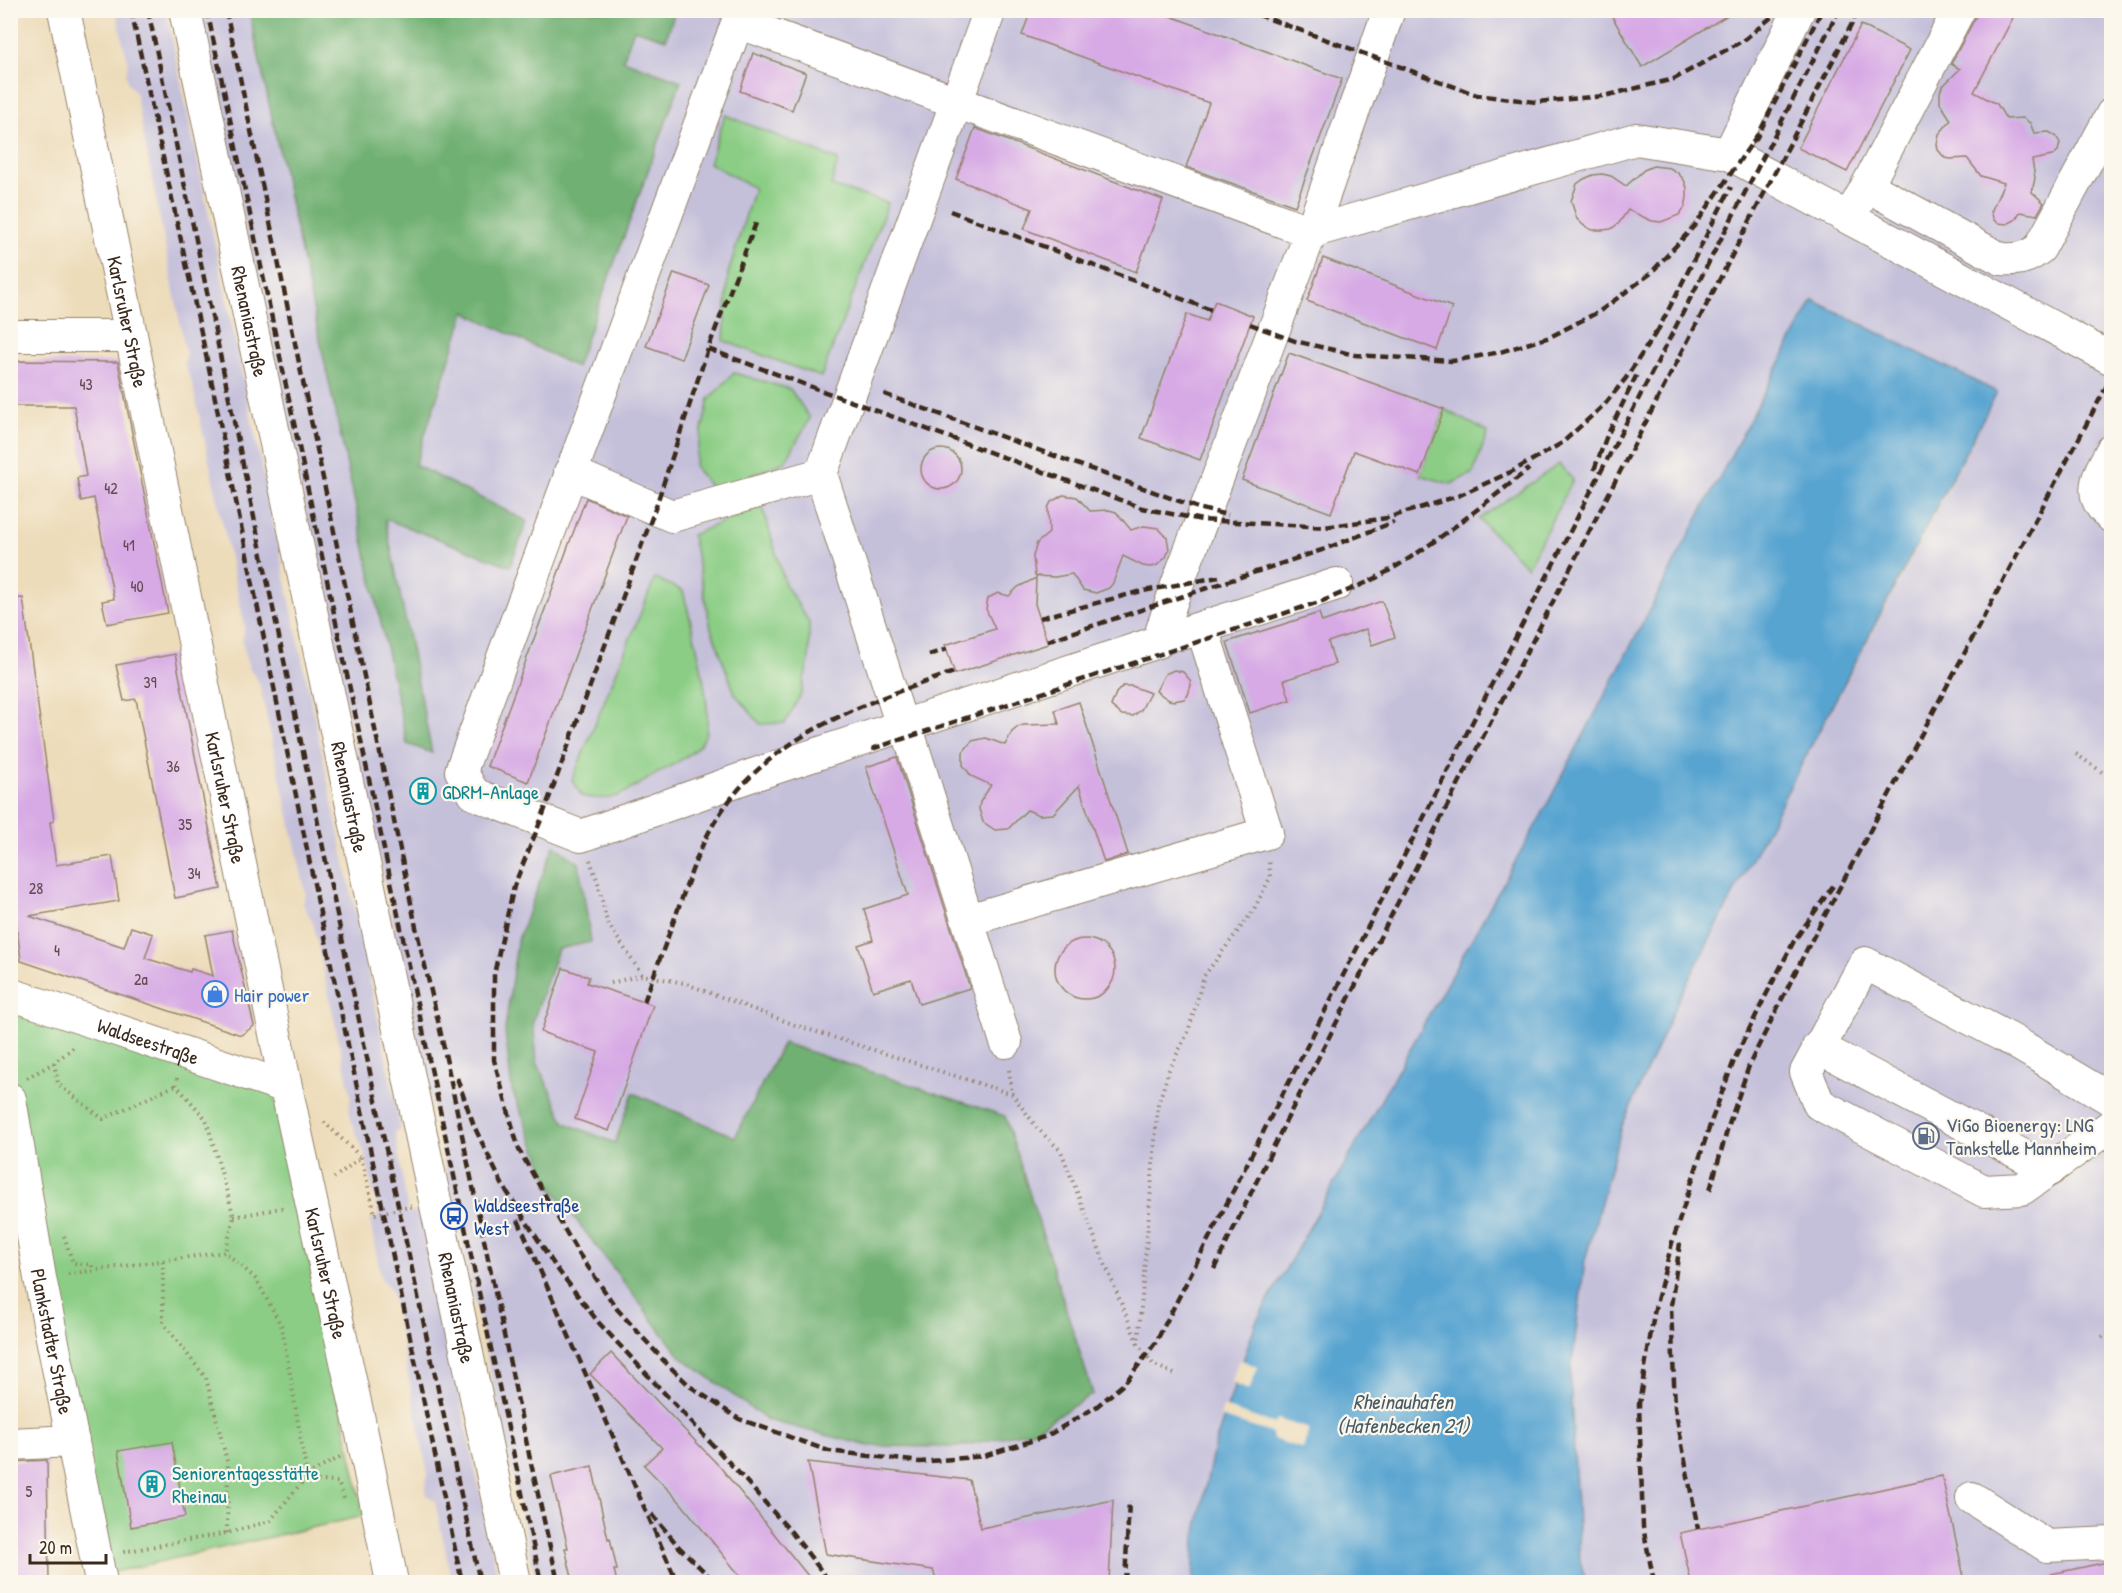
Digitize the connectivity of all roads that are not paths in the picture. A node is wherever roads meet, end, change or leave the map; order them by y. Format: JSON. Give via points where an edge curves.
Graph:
{"nodes":[{"id":1,"x":64,"y":10,"type":"edge"},
{"id":2,"x":184,"y":10,"type":"edge"},
{"id":3,"x":990,"y":10,"type":"edge"},
{"id":4,"x":1389,"y":10,"type":"edge"},
{"id":5,"x":1799,"y":10,"type":"edge"},
{"id":6,"x":1959,"y":10,"type":"edge"},
{"id":7,"x":740,"y":16,"type":"edge"},
{"id":8,"x":957,"y":102,"type":"junction"},
{"id":9,"x":2112,"y":114,"type":"edge"},
{"id":10,"x":1729,"y":154,"type":"junction"},
{"id":11,"x":1867,"y":186,"type":"junction"},
{"id":12,"x":1849,"y":218,"type":"junction"},
{"id":13,"x":1311,"y":232,"type":"junction"},
{"id":14,"x":10,"y":336,"type":"edge"},
{"id":15,"x":131,"y":336,"type":"junction"},
{"id":16,"x":2112,"y":359,"type":"edge"},
{"id":17,"x":2112,"y":450,"type":"edge"},
{"id":18,"x":570,"y":472,"type":"junction"},
{"id":19,"x":821,"y":474,"type":"junction"},
{"id":20,"x":2112,"y":518,"type":"edge"},
{"id":21,"x":1337,"y":584,"type":"dead end"},
{"id":22,"x":1202,"y":628,"type":"junction"},
{"id":23,"x":1158,"y":642,"type":"junction"},
{"id":24,"x":904,"y":726,"type":"junction"},
{"id":25,"x":968,"y":920,"type":"junction"},
{"id":26,"x":10,"y":994,"type":"edge"},
{"id":27,"x":1006,"y":1042,"type":"dead end"},
{"id":28,"x":1818,"y":1047,"type":"junction"},
{"id":29,"x":286,"y":1087,"type":"junction"},
{"id":30,"x":15,"y":1091,"type":"edge"},
{"id":31,"x":2112,"y":1100,"type":"edge"},
{"id":32,"x":2112,"y":1125,"type":"edge"},
{"id":33,"x":2050,"y":1170,"type":"junction"},
{"id":34,"x":20,"y":1218,"type":"edge"},
{"id":35,"x":73,"y":1441,"type":"junction"},
{"id":36,"x":10,"y":1444,"type":"edge"},
{"id":37,"x":1972,"y":1498,"type":"dead end"},
{"id":38,"x":2112,"y":1543,"type":"edge"},
{"id":39,"x":99,"y":1570,"type":"edge"},
{"id":40,"x":392,"y":1582,"type":"edge"},
{"id":41,"x":515,"y":1582,"type":"edge"}],
"edges":[{"from":1,"to":15,"type":"street","name":"Karlsruher Straße"},
{"from":2,"to":41,"type":"street","name":"Rhenaniastraße"},
{"from":3,"to":8,"type":"street"},
{"from":4,"to":13,"type":"street"},
{"from":5,"to":10,"type":"street"},
{"from":6,"to":11,"type":"street"},
{"from":7,"to":8,"type":"street"},
{"from":7,"to":18,"type":"street"},
{"from":8,"to":13,"type":"street"},
{"from":8,"to":19,"type":"street"},
{"from":9,"to":11,"type":"street","via":[[2040,248],[2030,257],[2001,259]]},
{"from":10,"to":12,"type":"street"},
{"from":10,"to":13,"type":"street","via":[[1636,139]]},
{"from":11,"to":12,"type":"street"},
{"from":12,"to":16,"type":"street"},
{"from":13,"to":23,"type":"street"},
{"from":14,"to":15,"type":"street"},
{"from":15,"to":29,"type":"street","name":"Karlsruher Straße"},
{"from":17,"to":20,"type":"street","via":[[2096,486],[2097,501]]},
{"from":18,"to":19,"type":"street","via":[[672,516]]},
{"from":18,"to":24,"type":"street","via":[[461,771],[474,794],[581,836]]},
{"from":19,"to":24,"type":"street"},
{"from":21,"to":22,"type":"street"},
{"from":22,"to":23,"type":"street"},
{"from":22,"to":25,"type":"street","via":[[1267,833]]},
{"from":23,"to":24,"type":"street"},
{"from":24,"to":25,"type":"street"},
{"from":25,"to":27,"type":"street"},
{"from":26,"to":29,"type":"street","name":"Waldseestraße"},
{"from":28,"to":31,"type":"street","via":[[1865,963],[2013,1041]]},
{"from":28,"to":33,"type":"street"},
{"from":28,"to":33,"type":"street","via":[[1806,1072],[1819,1104],[1984,1191],[2022,1189]]},
{"from":29,"to":40,"type":"street","name":"Karlsruher Straße"},
{"from":30,"to":34,"type":"street","name":"Plankstadter Straße"},
{"from":32,"to":33,"type":"street"},
{"from":34,"to":35,"type":"street","name":"Plankstadter Straße","via":[[40,1278]]},
{"from":35,"to":36,"type":"street"},
{"from":35,"to":39,"type":"street","name":"Plankstadter Straße"},
{"from":37,"to":38,"type":"street","via":[[2047,1546]]}]}
